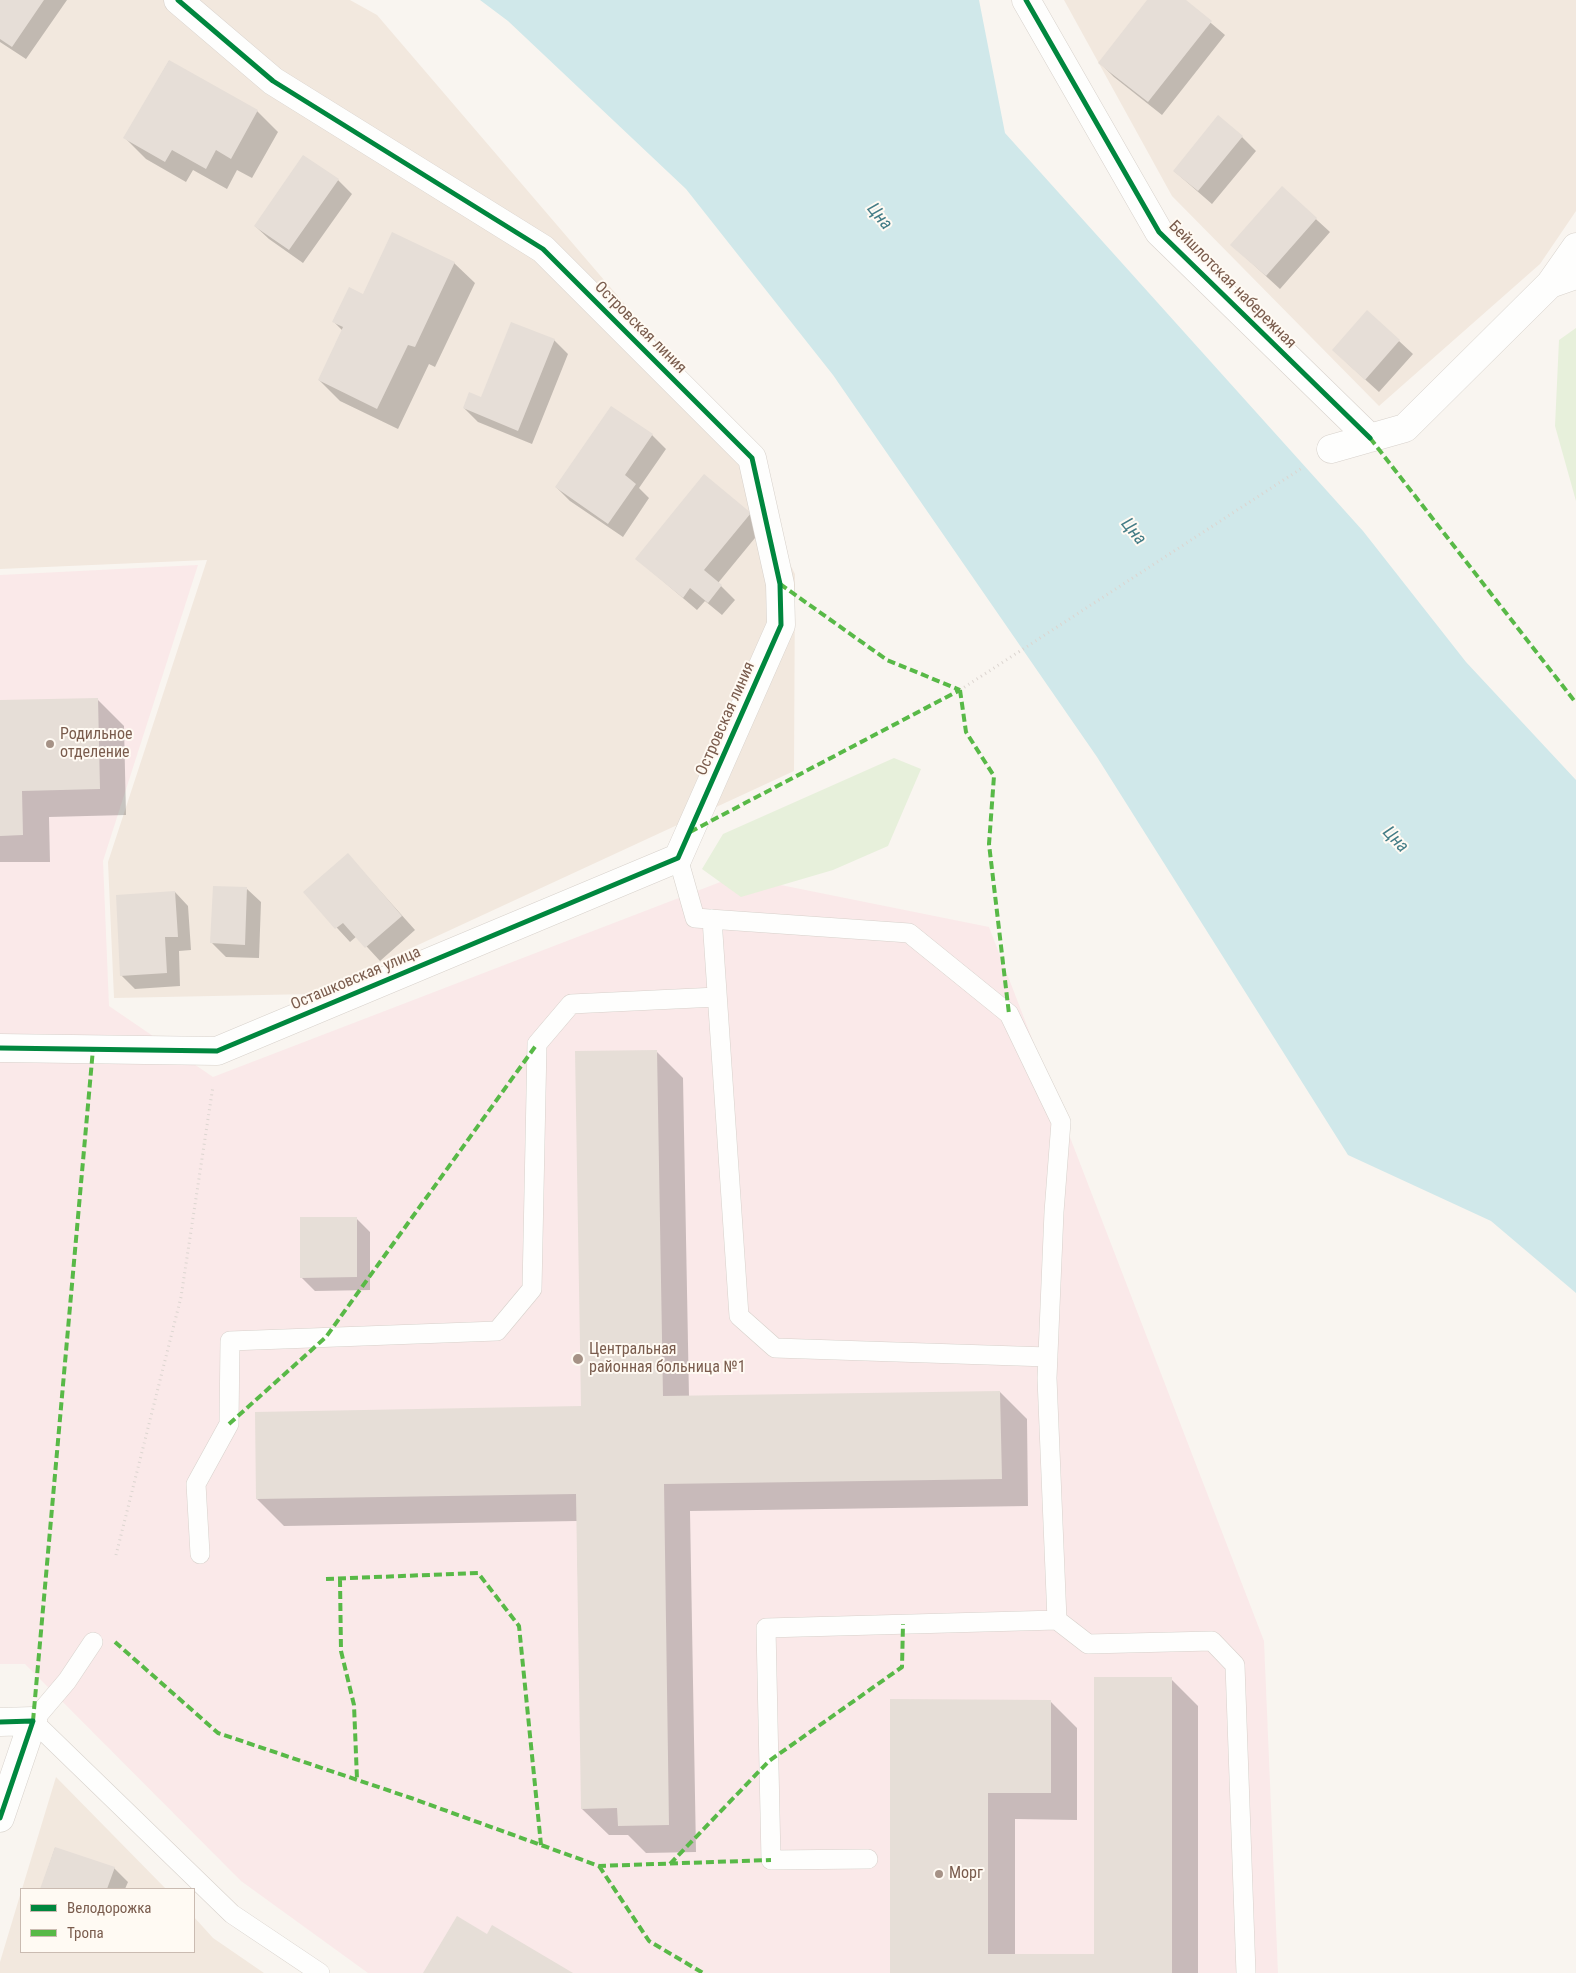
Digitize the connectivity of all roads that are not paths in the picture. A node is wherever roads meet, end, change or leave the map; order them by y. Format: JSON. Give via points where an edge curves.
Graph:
{"nodes":[{"id":1,"x":178,"y":0,"type":"edge"},
{"id":2,"x":1026,"y":0,"type":"edge"},
{"id":3,"x":1576,"y":247,"type":"edge"},
{"id":4,"x":1576,"y":275,"type":"edge"},
{"id":5,"x":1550,"y":284,"type":"junction"},
{"id":6,"x":1370,"y":438,"type":"junction"},
{"id":7,"x":1331,"y":449,"type":"road end"},
{"id":8,"x":678,"y":858,"type":"junction"},
{"id":9,"x":712,"y":919,"type":"junction"},
{"id":10,"x":717,"y":997,"type":"junction"},
{"id":11,"x":0,"y":1048,"type":"edge"},
{"id":12,"x":1048,"y":1357,"type":"junction"},
{"id":13,"x":200,"y":1554,"type":"dead end"},
{"id":14,"x":1057,"y":1620,"type":"junction"},
{"id":15,"x":93,"y":1642,"type":"dead end"},
{"id":16,"x":33,"y":1721,"type":"junction"},
{"id":17,"x":0,"y":1722,"type":"edge"},
{"id":18,"x":0,"y":1818,"type":"edge"},
{"id":19,"x":868,"y":1859,"type":"dead end"},
{"id":20,"x":320,"y":1973,"type":"edge"},
{"id":21,"x":1246,"y":1973,"type":"edge"}],
"edges":[{"from":1,"to":8,"type":"street","name":"Островская линия","via":[[273,81],[543,249],[752,458],[780,584],[781,625]]},
{"from":2,"to":6,"type":"street","name":"Бейшлотская набережная","via":[[1159,232]]},
{"from":3,"to":5,"type":"street"},
{"from":4,"to":5,"type":"street"},
{"from":5,"to":6,"type":"street","via":[[1405,428]]},
{"from":6,"to":7,"type":"street"},
{"from":8,"to":9,"type":"lane","via":[[695,918]]},
{"from":8,"to":11,"type":"street","name":"Осташковская улица","via":[[217,1051]]},
{"from":9,"to":10,"type":"lane"},
{"from":9,"to":12,"type":"lane","via":[[909,933],[1009,1014],[1061,1122]]},
{"from":10,"to":12,"type":"lane","via":[[739,1316],[775,1348]]},
{"from":10,"to":13,"type":"lane","via":[[571,1004],[538,1044],[532,1289],[497,1331],[230,1341],[229,1424],[196,1484]]},
{"from":12,"to":14,"type":"lane","via":[[1046,1378]]},
{"from":14,"to":19,"type":"lane","via":[[766,1628],[771,1860]]},
{"from":14,"to":21,"type":"lane","via":[[1088,1644],[1212,1641],[1236,1664]]},
{"from":15,"to":16,"type":"lane","via":[[67,1681]]},
{"from":16,"to":17,"type":"street"},
{"from":16,"to":18,"type":"street"},
{"from":16,"to":20,"type":"lane","via":[[232,1914]]}]}
